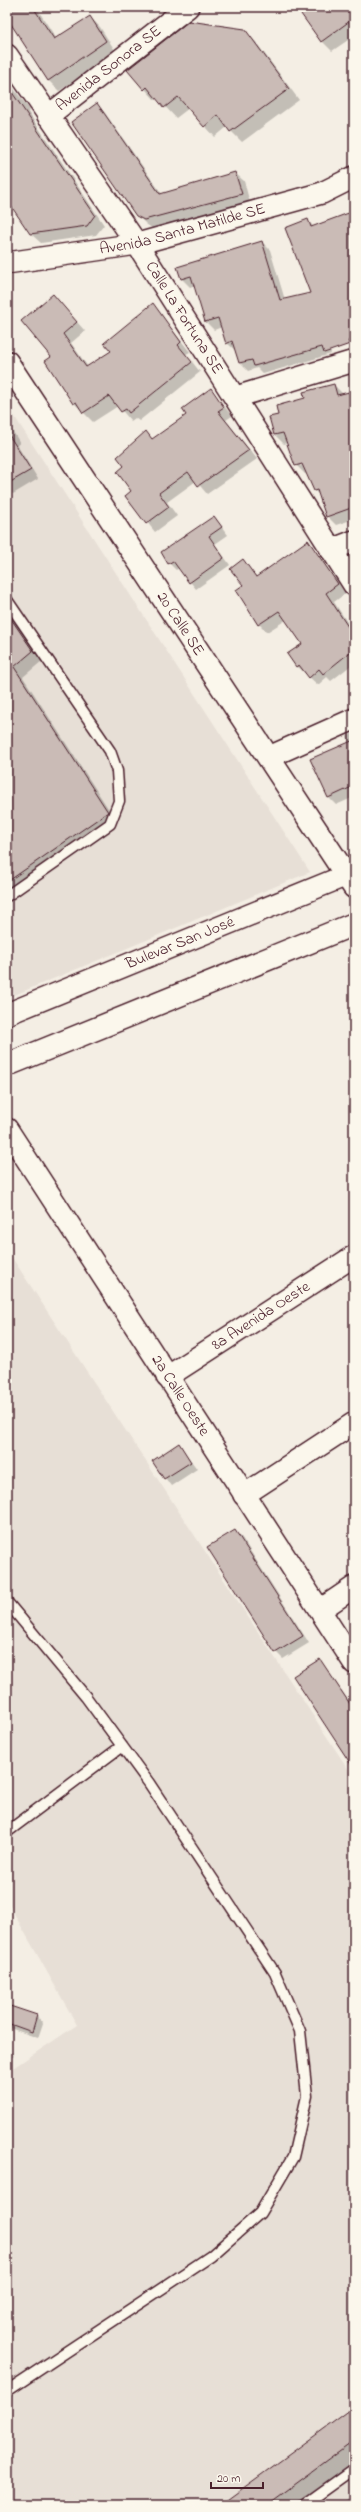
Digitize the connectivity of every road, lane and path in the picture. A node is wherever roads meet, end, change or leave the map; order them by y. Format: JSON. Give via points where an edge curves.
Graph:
{"nodes":[{"id":1,"x":188,"y":7,"type":"edge"},
{"id":2,"x":7,"y":55,"type":"edge"},
{"id":3,"x":48,"y":116,"type":"junction"},
{"id":4,"x":354,"y":177,"type":"edge"},
{"id":5,"x":137,"y":244,"type":"junction"},
{"id":6,"x":7,"y":263,"type":"edge"},
{"id":7,"x":354,"y":361,"type":"edge"},
{"id":8,"x":7,"y":362,"type":"edge"},
{"id":9,"x":236,"y":398,"type":"junction"},
{"id":10,"x":354,"y":541,"type":"edge"},
{"id":11,"x":331,"y":550,"type":"junction"},
{"id":12,"x":354,"y":585,"type":"edge"},
{"id":13,"x":7,"y":600,"type":"edge"},
{"id":14,"x":354,"y":719,"type":"edge"},
{"id":15,"x":269,"y":757,"type":"junction"},
{"id":16,"x":352,"y":878,"type":"edge"},
{"id":17,"x":7,"y":896,"type":"edge"},
{"id":18,"x":354,"y":924,"type":"edge"},
{"id":19,"x":7,"y":1014,"type":"edge"},
{"id":20,"x":7,"y":1065,"type":"edge"},
{"id":21,"x":7,"y":1129,"type":"edge"},
{"id":22,"x":354,"y":1256,"type":"edge"},
{"id":23,"x":167,"y":1377,"type":"junction"},
{"id":24,"x":354,"y":1423,"type":"edge"},
{"id":25,"x":244,"y":1495,"type":"junction"},
{"id":26,"x":354,"y":1587,"type":"edge"},
{"id":27,"x":7,"y":1602,"type":"edge"},
{"id":28,"x":320,"y":1610,"type":"junction"},
{"id":29,"x":354,"y":1663,"type":"edge"},
{"id":30,"x":122,"y":1746,"type":"junction"},
{"id":31,"x":7,"y":1832,"type":"edge"},
{"id":32,"x":7,"y":2391,"type":"edge"},
{"id":33,"x":354,"y":2469,"type":"edge"},
{"id":34,"x":304,"y":2505,"type":"edge"}],
"edges":[{"from":1,"to":3,"type":"street","name":"Avenida Sonora SE"},
{"from":2,"to":3,"type":"street","name":"Calle La Fortuna SE"},
{"from":3,"to":5,"type":"street","name":"Calle La Fortuna SE"},
{"from":4,"to":5,"type":"street","name":"Avenida Santa Matilde SE","via":[[322,193]]},
{"from":5,"to":6,"type":"street","name":"Avenida Santa Matilde SE"},
{"from":5,"to":9,"type":"street","name":"Calle La Fortuna SE"},
{"from":7,"to":9,"type":"street"},
{"from":8,"to":15,"type":"street","name":"20 Calle SE"},
{"from":9,"to":11,"type":"street","name":"Calle La Fortuna SE"},
{"from":10,"to":11,"type":"street"},
{"from":11,"to":12,"type":"street","name":"Calle La Fortuna SE"},
{"from":13,"to":17,"type":"lane","via":[[110,751],[117,771],[119,801],[110,824]]},
{"from":14,"to":15,"type":"street"},
{"from":15,"to":16,"type":"street","name":"20 Calle SE"},
{"from":16,"to":19,"type":"street","name":"Bulevar San José"},
{"from":18,"to":20,"type":"street"},
{"from":21,"to":23,"type":"street","name":"2a Calle Oeste"},
{"from":22,"to":23,"type":"street","name":"8a Avenida Oeste"},
{"from":23,"to":25,"type":"street","name":"2a Calle Oeste"},
{"from":24,"to":25,"type":"street"},
{"from":25,"to":28,"type":"street","name":"2a Calle Oeste"},
{"from":26,"to":28,"type":"street"},
{"from":27,"to":30,"type":"lane","via":[[86,1697]]},
{"from":28,"to":29,"type":"street","name":"2a Calle Oeste"},
{"from":30,"to":31,"type":"lane"},
{"from":30,"to":32,"type":"lane","via":[[188,1840],[274,1973],[300,2031],[307,2096],[293,2157],[260,2213],[211,2256]]},
{"from":33,"to":34,"type":"lane"}]}
